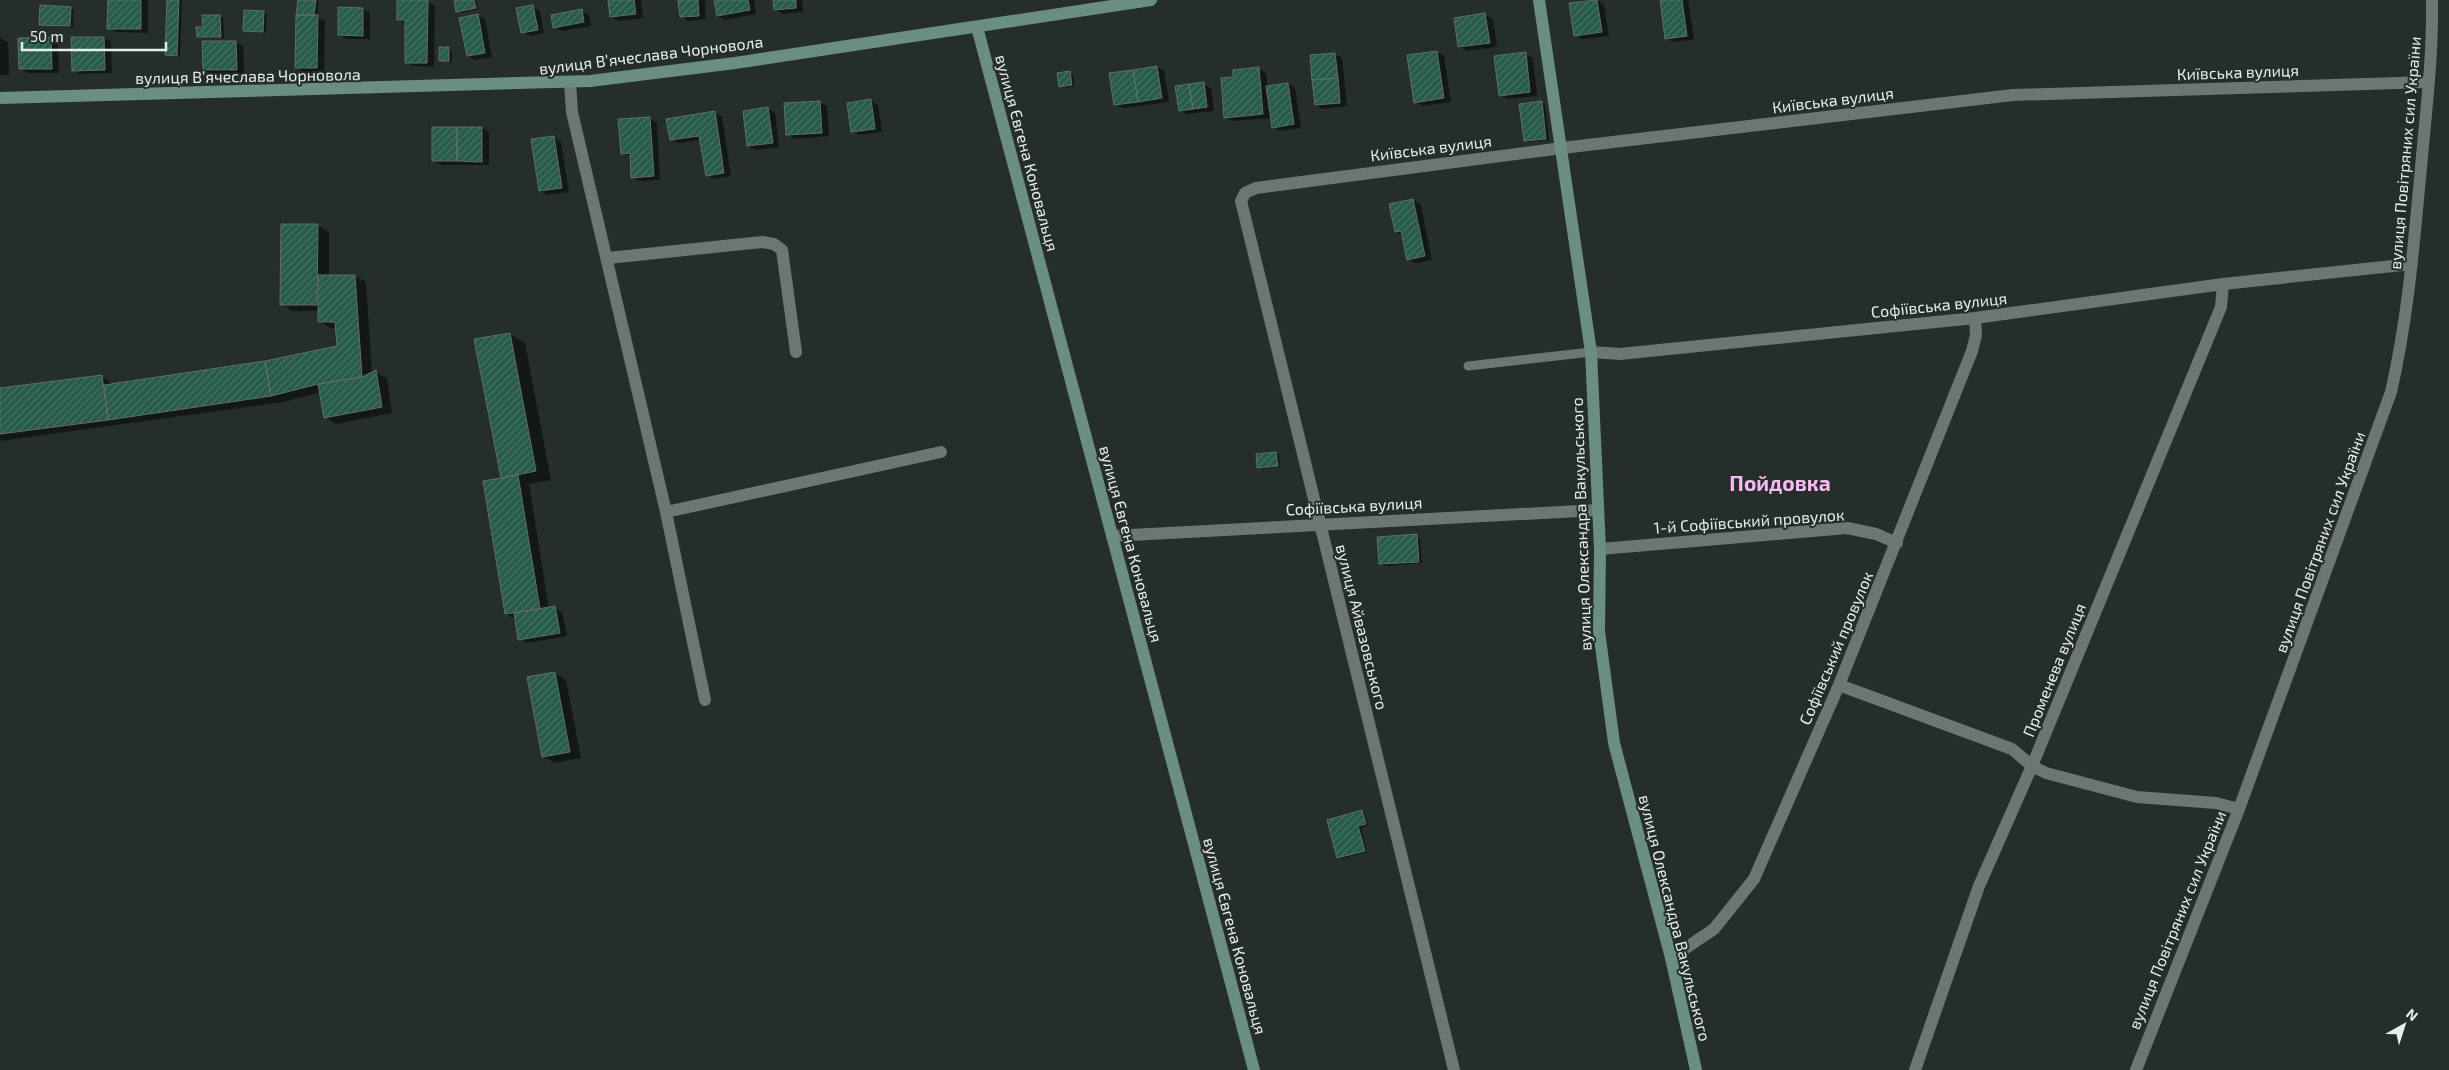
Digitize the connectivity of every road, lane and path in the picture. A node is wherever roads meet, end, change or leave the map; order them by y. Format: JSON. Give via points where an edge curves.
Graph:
{"nodes":[{"id":1,"x":1151,"y":0,"type":"edge"},
{"id":2,"x":1539,"y":0,"type":"edge"},
{"id":3,"x":2432,"y":0,"type":"edge"},
{"id":4,"x":977,"y":27,"type":"junction"},
{"id":5,"x":2429,"y":82,"type":"junction"},
{"id":6,"x":570,"y":83,"type":"junction"},
{"id":7,"x":0,"y":98,"type":"edge"},
{"id":8,"x":1562,"y":148,"type":"junction"},
{"id":9,"x":1245,"y":193,"type":"joint"},
{"id":10,"x":608,"y":258,"type":"junction"},
{"id":11,"x":2412,"y":264,"type":"junction"},
{"id":12,"x":2223,"y":284,"type":"junction"},
{"id":13,"x":1975,"y":318,"type":"junction"},
{"id":14,"x":796,"y":352,"type":"dead end"},
{"id":15,"x":1591,"y":352,"type":"junction"},
{"id":16,"x":1468,"y":366,"type":"dead end"},
{"id":17,"x":941,"y":452,"type":"dead end"},
{"id":18,"x":1597,"y":510,"type":"junction"},
{"id":19,"x":666,"y":512,"type":"junction"},
{"id":20,"x":1319,"y":524,"type":"junction"},
{"id":21,"x":1112,"y":536,"type":"junction"},
{"id":22,"x":1897,"y":543,"type":"junction"},
{"id":23,"x":1600,"y":549,"type":"junction"},
{"id":24,"x":1839,"y":685,"type":"junction"},
{"id":25,"x":705,"y":700,"type":"dead end"},
{"id":26,"x":2032,"y":766,"type":"junction"},
{"id":27,"x":2239,"y":810,"type":"junction"},
{"id":28,"x":1671,"y":958,"type":"junction"},
{"id":29,"x":1254,"y":1070,"type":"edge"},
{"id":30,"x":1454,"y":1070,"type":"edge"},
{"id":31,"x":1696,"y":1070,"type":"edge"},
{"id":32,"x":1915,"y":1070,"type":"edge"},
{"id":33,"x":2136,"y":1070,"type":"edge"}],
"edges":[{"from":1,"to":4,"type":"street","name":"вулиця Вʼячеслава Чорновола"},
{"from":2,"to":8,"type":"street","name":"вулиця Олександра Вакульського"},
{"from":3,"to":5,"type":"street","name":"вулиця Повітряних сил України"},
{"from":4,"to":6,"type":"street","name":"вулиця Вʼячеслава Чорновола"},
{"from":4,"to":21,"type":"street","name":"вулиця Євгена Коновальця"},
{"from":5,"to":8,"type":"street","name":"Київська вулиця","via":[[2013,95]]},
{"from":5,"to":11,"type":"street","name":"вулиця Повітряних сил України"},
{"from":6,"to":7,"type":"street","name":"вулиця Вʼячеслава Чорновола"},
{"from":6,"to":10,"type":"street","via":[[572,112]]},
{"from":8,"to":9,"type":"street","name":"Київська вулиця","via":[[1256,188]]},
{"from":8,"to":15,"type":"street","name":"вулиця Олександра Вакульського"},
{"from":9,"to":20,"type":"street","name":"вулиця Айвазовського","via":[[1241,200]]},
{"from":10,"to":14,"type":"street","via":[[762,242],[774,244],[782,250]]},
{"from":10,"to":19,"type":"street"},
{"from":11,"to":12,"type":"street","name":"Софіївська вулиця"},
{"from":11,"to":27,"type":"street","name":"вулиця Повітряних сил України","via":[[2402,343],[2391,392]]},
{"from":12,"to":13,"type":"street","name":"Софіївська вулиця"},
{"from":12,"to":26,"type":"street","name":"Променева вулиця","via":[[2221,307]]},
{"from":13,"to":15,"type":"street","name":"Софіївська вулиця","via":[[1620,354]]},
{"from":13,"to":22,"type":"street","name":"Софіївський провулок","via":[[1976,335],[1972,351]]},
{"from":15,"to":16,"type":"lane","name":"Софіївська вулиця"},
{"from":15,"to":18,"type":"street","name":"вулиця Олександра Вакульського"},
{"from":17,"to":19,"type":"street"},
{"from":18,"to":20,"type":"street","name":"Софіївська вулиця"},
{"from":18,"to":23,"type":"street","name":"вулиця Олександра Вакульського"},
{"from":19,"to":25,"type":"street"},
{"from":20,"to":21,"type":"street","name":"Софіївська вулиця"},
{"from":20,"to":30,"type":"street","name":"вулиця Айвазовського"},
{"from":21,"to":29,"type":"street","name":"вулиця Євгена Коновальця"},
{"from":22,"to":23,"type":"street","name":"1-й Софіївський провулок","via":[[1848,528]]},
{"from":22,"to":24,"type":"street","name":"Софіївський провулок"},
{"from":23,"to":28,"type":"street","name":"вулиця Олександра Вакульського","via":[[1599,631],[1614,743]]},
{"from":24,"to":26,"type":"street","via":[[2012,749]]},
{"from":24,"to":28,"type":"street","name":"Софіївський провулок","via":[[1754,879],[1714,929]]},
{"from":26,"to":27,"type":"street","via":[[2046,773],[2137,797],[2216,803]]},
{"from":26,"to":32,"type":"street","name":"Променева вулиця","via":[[1979,886]]},
{"from":27,"to":33,"type":"street","name":"вулиця Повітряних сил України"},
{"from":28,"to":31,"type":"street","name":"вулиця Олександра Вакульського"}]}
